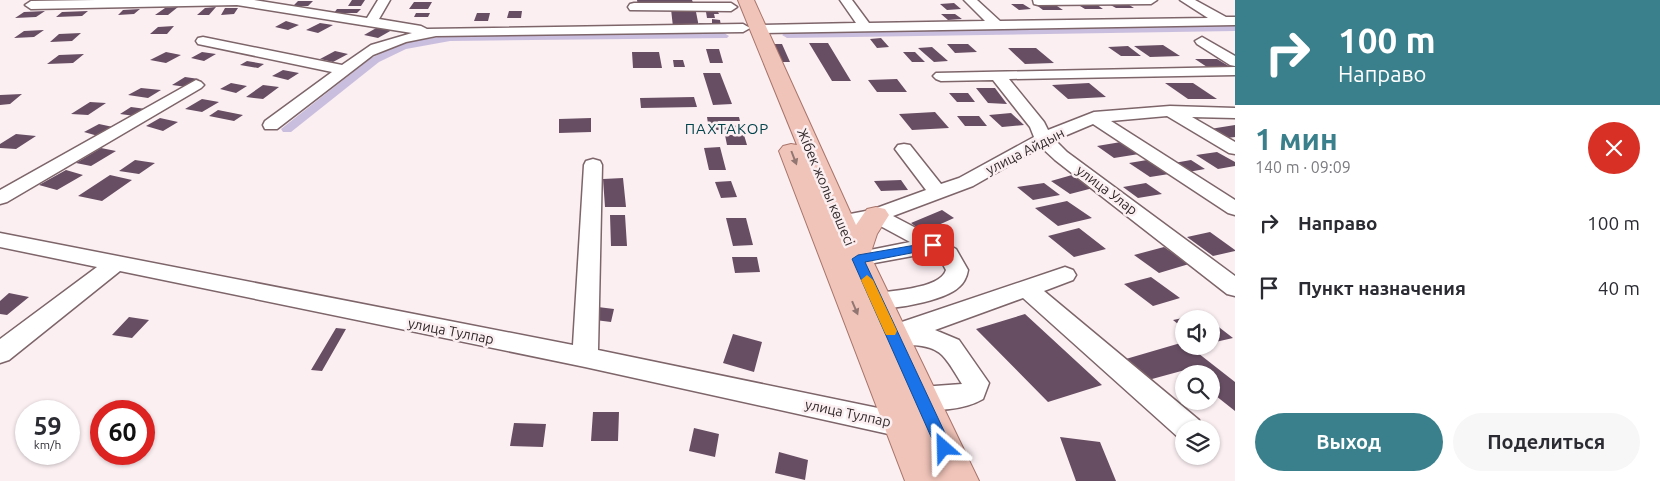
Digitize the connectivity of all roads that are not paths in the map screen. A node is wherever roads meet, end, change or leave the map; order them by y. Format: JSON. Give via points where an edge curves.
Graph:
{"nodes":[{"id":1,"x":220,"y":0,"type":"edge"},
{"id":2,"x":384,"y":0,"type":"edge"},
{"id":3,"x":846,"y":0,"type":"edge"},
{"id":4,"x":970,"y":0,"type":"edge"},
{"id":5,"x":1151,"y":0,"type":"edge"},
{"id":6,"x":1186,"y":0,"type":"edge"},
{"id":7,"x":1038,"y":1,"type":"edge"},
{"id":8,"x":289,"y":4,"type":"edge"},
{"id":9,"x":31,"y":5,"type":"dead end"},
{"id":10,"x":634,"y":7,"type":"dead end"},
{"id":11,"x":741,"y":13,"type":"edge"},
{"id":12,"x":1229,"y":21,"type":"edge"},
{"id":13,"x":370,"y":23,"type":"junction"},
{"id":14,"x":998,"y":26,"type":"junction"},
{"id":15,"x":865,"y":27,"type":"junction"},
{"id":16,"x":436,"y":32,"type":"junction"},
{"id":17,"x":203,"y":41,"type":"dead end"},
{"id":18,"x":1202,"y":41,"type":"dead end"},
{"id":19,"x":1235,"y":62,"type":"edge"},
{"id":20,"x":345,"y":70,"type":"junction"},
{"id":21,"x":1235,"y":71,"type":"edge"},
{"id":22,"x":998,"y":75,"type":"junction"},
{"id":23,"x":941,"y":76,"type":"dead end"},
{"id":24,"x":196,"y":85,"type":"dead end"},
{"id":25,"x":1170,"y":111,"type":"junction"},
{"id":26,"x":1235,"y":113,"type":"edge"},
{"id":27,"x":1094,"y":117,"type":"junction"},
{"id":28,"x":271,"y":125,"type":"dead end"},
{"id":29,"x":1043,"y":139,"type":"junction"},
{"id":30,"x":904,"y":149,"type":"dead end"},
{"id":31,"x":1235,"y":149,"type":"edge"},
{"id":32,"x":593,"y":165,"type":"dead end"},
{"id":33,"x":937,"y":192,"type":"junction"},
{"id":34,"x":0,"y":198,"type":"edge"},
{"id":35,"x":1235,"y":209,"type":"edge"},
{"id":36,"x":876,"y":215,"type":"junction"},
{"id":37,"x":831,"y":224,"type":"junction"},
{"id":38,"x":0,"y":240,"type":"edge"},
{"id":39,"x":933,"y":245,"type":"junction"},
{"id":40,"x":857,"y":257,"type":"junction"},
{"id":41,"x":115,"y":264,"type":"junction"},
{"id":42,"x":1065,"y":275,"type":"dead end"},
{"id":43,"x":1235,"y":288,"type":"edge"},
{"id":44,"x":1027,"y":289,"type":"junction"},
{"id":45,"x":877,"y":301,"type":"junction"},
{"id":46,"x":892,"y":335,"type":"junction"},
{"id":47,"x":0,"y":353,"type":"edge"},
{"id":48,"x":585,"y":357,"type":"junction"},
{"id":49,"x":921,"y":398,"type":"junction"},
{"id":50,"x":1179,"y":420,"type":"edge"},
{"id":51,"x":902,"y":425,"type":"junction"},
{"id":52,"x":926,"y":481,"type":"edge"},
{"id":53,"x":959,"y":481,"type":"edge"}],
"edges":[{"from":1,"to":8,"type":"street"},
{"from":1,"to":9,"type":"street"},
{"from":2,"to":13,"type":"street"},
{"from":3,"to":15,"type":"street"},
{"from":4,"to":14,"type":"street"},
{"from":5,"to":7,"type":"street"},
{"from":6,"to":12,"type":"street"},
{"from":8,"to":13,"type":"street"},
{"from":10,"to":11,"type":"street"},
{"from":11,"to":15,"type":"street"},
{"from":11,"to":16,"type":"street"},
{"from":11,"to":37,"type":"main road","name":"Жібек жолы көшесі"},
{"from":12,"to":14,"type":"street"},
{"from":13,"to":16,"type":"street"},
{"from":14,"to":15,"type":"street"},
{"from":16,"to":20,"type":"street","via":[[383,44]]},
{"from":17,"to":20,"type":"street"},
{"from":18,"to":19,"type":"street"},
{"from":20,"to":28,"type":"street"},
{"from":21,"to":22,"type":"street"},
{"from":22,"to":23,"type":"street"},
{"from":22,"to":29,"type":"street","name":"улица Улар","via":[[1038,126]]},
{"from":24,"to":34,"type":"street"},
{"from":25,"to":26,"type":"street","name":"улица Айдын"},
{"from":25,"to":27,"type":"street","name":"улица Айдын"},
{"from":25,"to":31,"type":"street"},
{"from":27,"to":29,"type":"street","name":"улица Айдын"},
{"from":27,"to":35,"type":"street"},
{"from":29,"to":33,"type":"street","name":"улица Айдын","via":[[966,182]]},
{"from":29,"to":43,"type":"street","name":"улица Улар"},
{"from":30,"to":33,"type":"street"},
{"from":32,"to":48,"type":"street"},
{"from":33,"to":36,"type":"street","name":"улица Айдын"},
{"from":36,"to":37,"type":"street","name":"улица Айдын"},
{"from":36,"to":39,"type":"street"},
{"from":36,"to":40,"type":"main road","via":[[863,234]]},
{"from":37,"to":40,"type":"main road","name":"Жібек жолы көшесі"},
{"from":37,"to":51,"type":"main road","name":"Жібек жолы көшесі","one_way":true,"via":[[870,342]]},
{"from":38,"to":41,"type":"street","name":"улица Тулпар"},
{"from":39,"to":40,"type":"street"},
{"from":39,"to":45,"type":"street","via":[[948,254],[957,270],[953,280],[932,291]]},
{"from":40,"to":45,"type":"main road","name":"Жібек жолы көшесі"},
{"from":41,"to":47,"type":"street"},
{"from":41,"to":48,"type":"street","name":"улица Тулпар"},
{"from":42,"to":44,"type":"street"},
{"from":44,"to":46,"type":"street"},
{"from":44,"to":50,"type":"street"},
{"from":45,"to":46,"type":"main road","name":"Жібек жолы көшесі"},
{"from":46,"to":49,"type":"main road","name":"Жібек жолы көшесі"},
{"from":46,"to":49,"type":"street","via":[[935,339],[950,347],[976,383],[974,391],[965,396]]},
{"from":48,"to":51,"type":"street","name":"улица Тулпар"},
{"from":49,"to":53,"type":"main road","name":"Жібек жолы көшесі"},
{"from":51,"to":52,"type":"main road","name":"Жібек жолы көшесі"}]}
